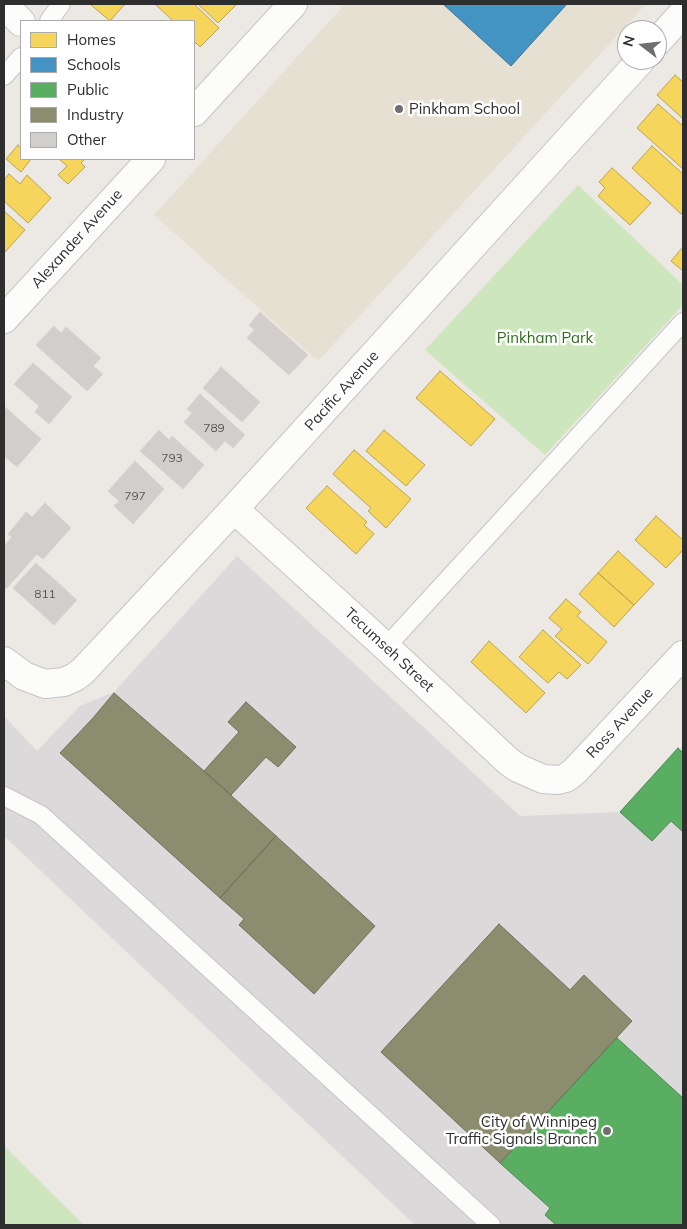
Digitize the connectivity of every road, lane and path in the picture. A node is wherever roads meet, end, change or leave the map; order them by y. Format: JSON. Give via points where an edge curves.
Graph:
{"nodes":[{"id":1,"x":61,"y":4,"type":"edge"},
{"id":2,"x":293,"y":4,"type":"edge"},
{"id":3,"x":4,"y":6,"type":"edge"},
{"id":4,"x":683,"y":13,"type":"edge"},
{"id":5,"x":50,"y":20,"type":"edge"},
{"id":6,"x":20,"y":21,"type":"edge"},
{"id":7,"x":667,"y":31,"type":"edge"},
{"id":8,"x":20,"y":58,"type":"edge"},
{"id":9,"x":632,"y":70,"type":"edge"},
{"id":10,"x":4,"y":76,"type":"edge"},
{"id":11,"x":195,"y":111,"type":"edge"},
{"id":12,"x":150,"y":160,"type":"edge"},
{"id":13,"x":4,"y":319,"type":"edge"},
{"id":14,"x":683,"y":322,"type":"edge"},
{"id":15,"x":234,"y":509,"type":"junction"},
{"id":16,"x":386,"y":647,"type":"junction"},
{"id":17,"x":683,"y":655,"type":"edge"},
{"id":18,"x":14,"y":668,"type":"edge"},
{"id":19,"x":550,"y":779,"type":"joint"},
{"id":20,"x":4,"y":796,"type":"edge"},
{"id":21,"x":491,"y":1225,"type":"edge"}],
"edges":[{"from":1,"to":5,"type":"lane"},
{"from":2,"to":11,"type":"street"},
{"from":3,"to":6,"type":"street"},
{"from":4,"to":7,"type":"street"},
{"from":8,"to":10,"type":"lane"},
{"from":9,"to":15,"type":"street","name":"Pacific Avenue"},
{"from":12,"to":13,"type":"street","name":"Alexander Avenue"},
{"from":14,"to":16,"type":"lane"},
{"from":15,"to":16,"type":"street","name":"Tecumseh Street"},
{"from":15,"to":18,"type":"street","name":"Pacific Avenue","via":[[75,677],[45,684]]},
{"from":16,"to":19,"type":"street","name":"Tecumseh Street","via":[[508,761],[527,773]]},
{"from":17,"to":19,"type":"street","name":"Ross Avenue","via":[[575,771],[566,778]]},
{"from":20,"to":21,"type":"lane","via":[[41,815]]}]}
